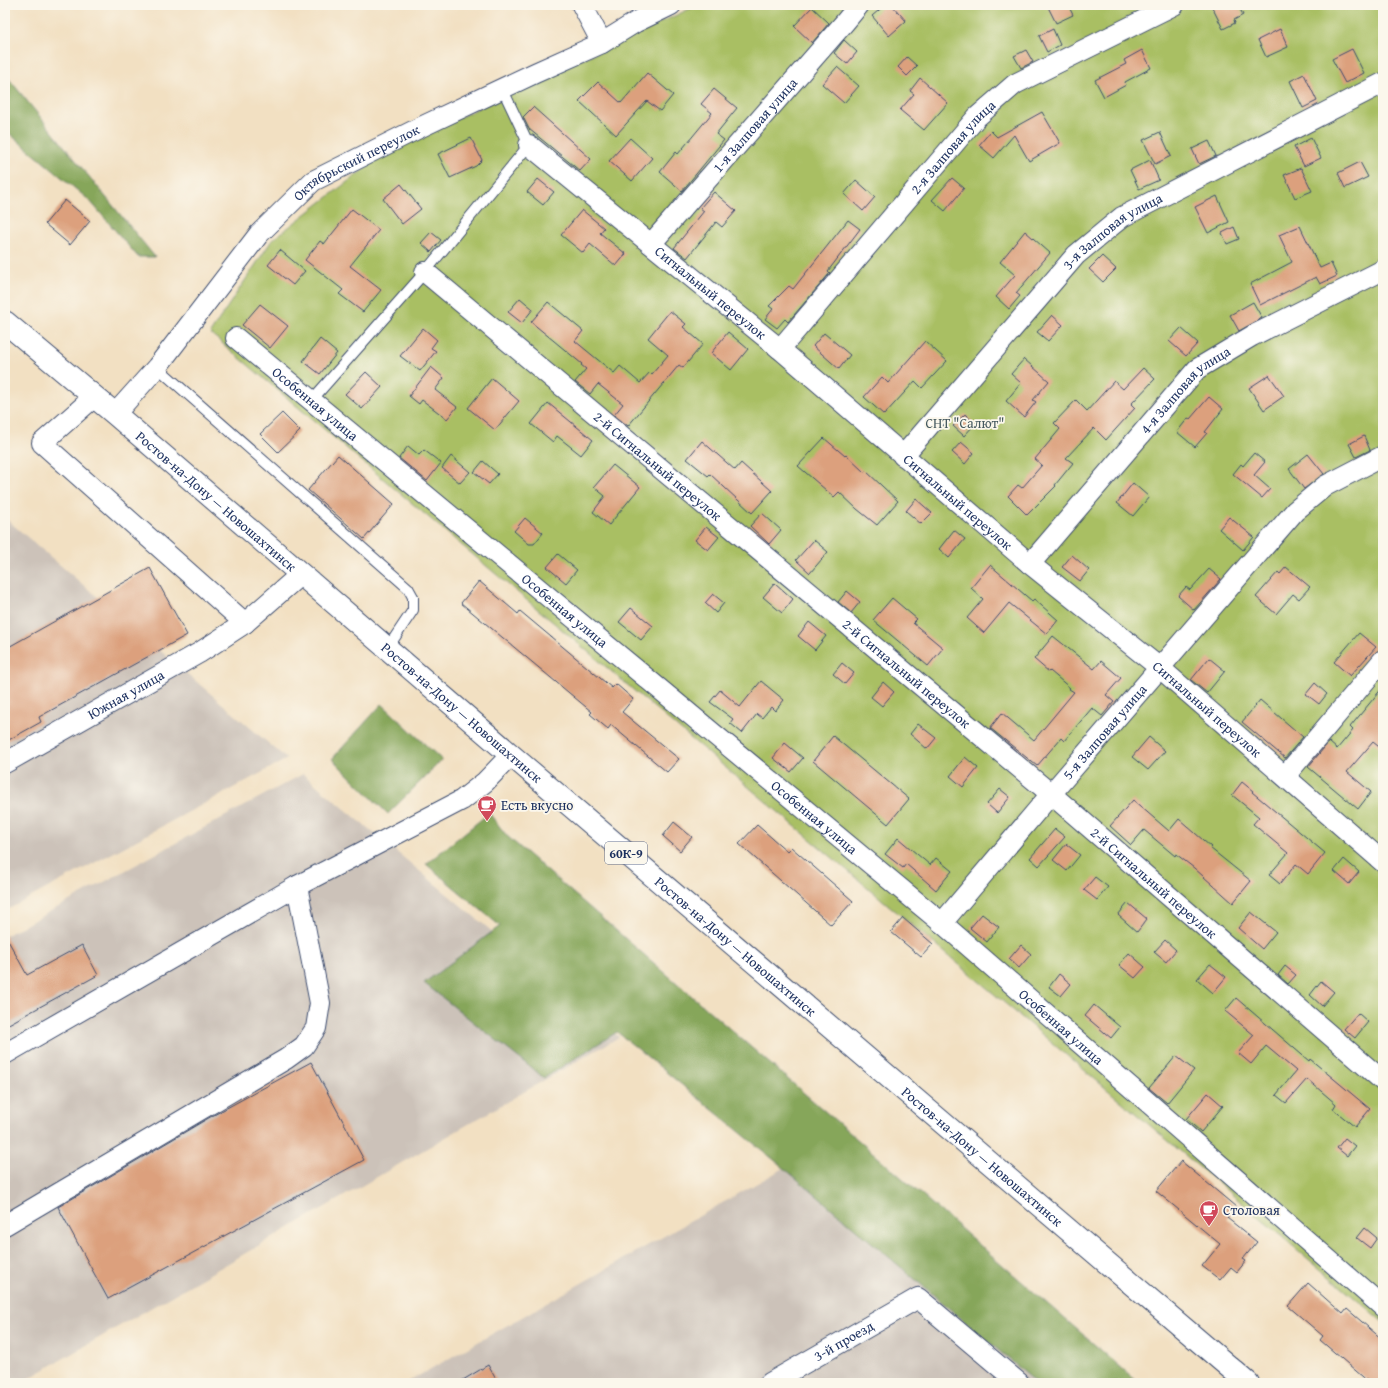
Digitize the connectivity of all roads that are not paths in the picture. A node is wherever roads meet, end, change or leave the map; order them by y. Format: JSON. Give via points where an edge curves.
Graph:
{"nodes":[{"id":1,"x":582,"y":5,"type":"edge"},
{"id":2,"x":671,"y":5,"type":"edge"},
{"id":3,"x":859,"y":5,"type":"edge"},
{"id":4,"x":1174,"y":5,"type":"edge"},
{"id":5,"x":602,"y":43,"type":"junction"},
{"id":6,"x":1383,"y":83,"type":"edge"},
{"id":7,"x":502,"y":88,"type":"junction"},
{"id":8,"x":529,"y":145,"type":"junction"},
{"id":9,"x":651,"y":244,"type":"junction"},
{"id":10,"x":1383,"y":270,"type":"edge"},
{"id":11,"x":425,"y":272,"type":"junction"},
{"id":12,"x":5,"y":322,"type":"edge"},
{"id":13,"x":236,"y":338,"type":"dead end"},
{"id":14,"x":780,"y":349,"type":"junction"},
{"id":15,"x":157,"y":367,"type":"junction"},
{"id":16,"x":94,"y":397,"type":"junction"},
{"id":17,"x":311,"y":401,"type":"junction"},
{"id":18,"x":115,"y":414,"type":"junction"},
{"id":19,"x":903,"y":456,"type":"junction"},
{"id":20,"x":1383,"y":456,"type":"edge"},
{"id":21,"x":1030,"y":564,"type":"junction"},
{"id":22,"x":300,"y":574,"type":"junction"},
{"id":23,"x":245,"y":623,"type":"junction"},
{"id":24,"x":387,"y":649,"type":"junction"},
{"id":25,"x":1383,"y":660,"type":"edge"},
{"id":26,"x":1160,"y":668,"type":"junction"},
{"id":27,"x":511,"y":755,"type":"junction"},
{"id":28,"x":5,"y":763,"type":"edge"},
{"id":29,"x":1285,"y":776,"type":"junction"},
{"id":30,"x":1051,"y":794,"type":"junction"},
{"id":31,"x":1383,"y":862,"type":"edge"},
{"id":32,"x":297,"y":886,"type":"junction"},
{"id":33,"x":942,"y":923,"type":"junction"},
{"id":34,"x":5,"y":1054,"type":"edge"},
{"id":35,"x":1383,"y":1081,"type":"edge"},
{"id":36,"x":5,"y":1225,"type":"edge"},
{"id":37,"x":1383,"y":1307,"type":"edge"},
{"id":38,"x":770,"y":1383,"type":"edge"},
{"id":39,"x":1019,"y":1383,"type":"edge"},
{"id":40,"x":1248,"y":1383,"type":"edge"}],
"edges":[{"from":1,"to":5,"type":"street"},
{"from":2,"to":5,"type":"street","name":"Октябрьский переулок"},
{"from":3,"to":9,"type":"street","name":"1-я Залповая улица"},
{"from":4,"to":14,"type":"street","name":"2-я Залповая улица","via":[[1015,84],[977,117]]},
{"from":5,"to":7,"type":"street","name":"Октябрьский переулок"},
{"from":6,"to":19,"type":"street","name":"3-я Залповая улица","via":[[1122,217],[1076,255]]},
{"from":7,"to":8,"type":"lane"},
{"from":7,"to":15,"type":"street","name":"Октябрьский переулок","via":[[313,181],[258,234]]},
{"from":8,"to":9,"type":"street","name":"Сигнальный переулок"},
{"from":8,"to":11,"type":"lane"},
{"from":9,"to":14,"type":"street","name":"Сигнальный переулок"},
{"from":10,"to":21,"type":"street","name":"4-я Залповая улица","via":[[1252,336],[1197,369]]},
{"from":11,"to":17,"type":"lane"},
{"from":11,"to":30,"type":"street","name":"2-й Сигнальный переулок"},
{"from":12,"to":16,"type":"main road","name":"Ростов-на-Дону — Новошахтинск","number":"60К-9"},
{"from":13,"to":17,"type":"street","name":"Особенная улица"},
{"from":14,"to":19,"type":"street","name":"Сигнальный переулок"},
{"from":15,"to":18,"type":"street","name":"Октябрьский переулок"},
{"from":15,"to":24,"type":"lane","via":[[408,588],[413,597],[413,610]]},
{"from":16,"to":18,"type":"main road","name":"Ростов-на-Дону — Новошахтинск","number":"60К-9"},
{"from":16,"to":23,"type":"street","via":[[42,443]]},
{"from":17,"to":33,"type":"street","name":"Особенная улица"},
{"from":18,"to":22,"type":"main road","name":"Ростов-на-Дону — Новошахтинск","number":"60К-9"},
{"from":19,"to":21,"type":"street","name":"Сигнальный переулок"},
{"from":20,"to":26,"type":"street","name":"5-я Залповая улица","via":[[1325,486],[1295,511]]},
{"from":21,"to":26,"type":"street","name":"Сигнальный переулок"},
{"from":22,"to":23,"type":"street","name":"Южная улица"},
{"from":22,"to":24,"type":"main road","name":"Ростов-на-Дону — Новошахтинск","number":"60К-9"},
{"from":23,"to":28,"type":"street","name":"Южная улица","via":[[199,653]]},
{"from":24,"to":27,"type":"main road","name":"Ростов-на-Дону — Новошахтинск","number":"60К-9"},
{"from":25,"to":29,"type":"street"},
{"from":26,"to":29,"type":"street","name":"Сигнальный переулок"},
{"from":26,"to":30,"type":"street","name":"5-я Залповая улица"},
{"from":27,"to":32,"type":"street","via":[[485,782],[462,800]]},
{"from":27,"to":40,"type":"main road","name":"Ростов-на-Дону — Новошахтинск","number":"60К-9"},
{"from":29,"to":31,"type":"street","name":"Сигнальный переулок"},
{"from":30,"to":33,"type":"street","name":"5-я Залповая улица"},
{"from":30,"to":35,"type":"street","name":"2-й Сигнальный переулок"},
{"from":32,"to":34,"type":"street"},
{"from":32,"to":36,"type":"street","via":[[320,1003],[316,1028],[304,1046]]},
{"from":33,"to":37,"type":"street","name":"Особенная улица"},
{"from":38,"to":39,"type":"street","name":"3-й проезд","via":[[918,1298]]}]}
